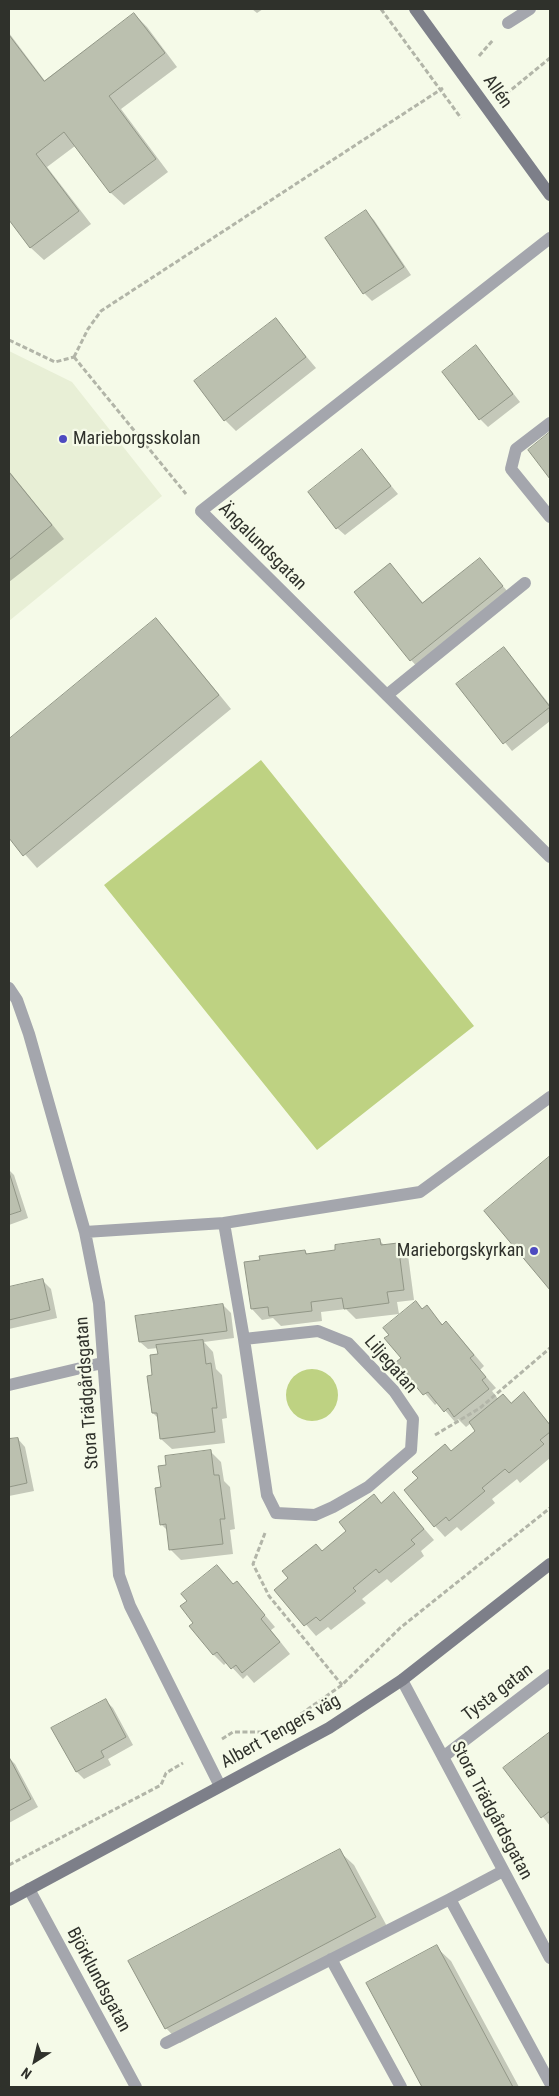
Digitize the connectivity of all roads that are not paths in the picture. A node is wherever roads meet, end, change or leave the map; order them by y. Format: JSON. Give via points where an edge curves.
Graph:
{"nodes":[{"id":1,"x":415,"y":9,"type":"edge"},
{"id":2,"x":530,"y":9,"type":"edge"},
{"id":3,"x":508,"y":23,"type":"road end"},
{"id":4,"x":550,"y":195,"type":"edge"},
{"id":5,"x":550,"y":238,"type":"edge"},
{"id":6,"x":550,"y":423,"type":"edge"},
{"id":7,"x":550,"y":517,"type":"edge"},
{"id":8,"x":524,"y":583,"type":"dead end"},
{"id":9,"x":387,"y":695,"type":"junction"},
{"id":10,"x":550,"y":857,"type":"edge"},
{"id":11,"x":9,"y":988,"type":"edge"},
{"id":12,"x":550,"y":1097,"type":"edge"},
{"id":13,"x":224,"y":1223,"type":"junction"},
{"id":14,"x":85,"y":1232,"type":"junction"},
{"id":15,"x":244,"y":1339,"type":"junction"},
{"id":16,"x":102,"y":1363,"type":"junction"},
{"id":17,"x":9,"y":1386,"type":"edge"},
{"id":18,"x":550,"y":1564,"type":"edge"},
{"id":19,"x":550,"y":1675,"type":"edge"},
{"id":20,"x":402,"y":1680,"type":"junction"},
{"id":21,"x":443,"y":1757,"type":"junction"},
{"id":22,"x":220,"y":1786,"type":"junction"},
{"id":23,"x":503,"y":1871,"type":"junction"},
{"id":24,"x":29,"y":1889,"type":"junction"},
{"id":25,"x":450,"y":1899,"type":"junction"},
{"id":26,"x":9,"y":1900,"type":"edge"},
{"id":27,"x":550,"y":1958,"type":"edge"},
{"id":28,"x":331,"y":1960,"type":"junction"},
{"id":29,"x":166,"y":2043,"type":"dead end"},
{"id":30,"x":550,"y":2083,"type":"edge"},
{"id":31,"x":136,"y":2087,"type":"edge"},
{"id":32,"x":401,"y":2087,"type":"edge"}],
"edges":[{"from":1,"to":4,"type":"street","name":"Allén"},
{"from":2,"to":3,"type":"street"},
{"from":5,"to":9,"type":"street","name":"Ängalundsgatan","via":[[201,511]]},
{"from":6,"to":7,"type":"street","via":[[516,449],[511,468]]},
{"from":8,"to":9,"type":"street"},
{"from":9,"to":10,"type":"street","name":"Ängalundsgatan"},
{"from":11,"to":14,"type":"street","name":"Stora Trädgårdsgatan","via":[[18,1000],[29,1034]]},
{"from":12,"to":13,"type":"street","via":[[420,1192]]},
{"from":13,"to":14,"type":"street"},
{"from":13,"to":15,"type":"street"},
{"from":14,"to":16,"type":"street","name":"Stora Trädgårdsgatan","via":[[99,1303]]},
{"from":15,"to":15,"type":"street","name":"Liljegatan","via":[[267,1496],[276,1513],[315,1514],[333,1507],[368,1487],[411,1450],[412,1419],[394,1391],[348,1344],[318,1331]]},
{"from":16,"to":17,"type":"street"},
{"from":16,"to":22,"type":"street","name":"Stora Trädgårdsgatan","via":[[119,1575],[130,1606]]},
{"from":18,"to":20,"type":"street","name":"Albert Tengers väg"},
{"from":19,"to":21,"type":"street","name":"Tysta gatan"},
{"from":20,"to":21,"type":"street","name":"Stora Trädgårdsgatan"},
{"from":20,"to":22,"type":"street","name":"Albert Tengers väg","via":[[329,1728]]},
{"from":21,"to":23,"type":"street","name":"Stora Trädgårdsgatan"},
{"from":22,"to":24,"type":"street","name":"Albert Tengers väg"},
{"from":23,"to":25,"type":"street"},
{"from":23,"to":27,"type":"street","name":"Stora Trädgårdsgatan"},
{"from":24,"to":26,"type":"street","name":"Albert Tengers väg"},
{"from":24,"to":31,"type":"street","name":"Björklundsgatan"},
{"from":25,"to":28,"type":"street"},
{"from":25,"to":30,"type":"street"},
{"from":28,"to":29,"type":"street"},
{"from":28,"to":32,"type":"street"}]}
